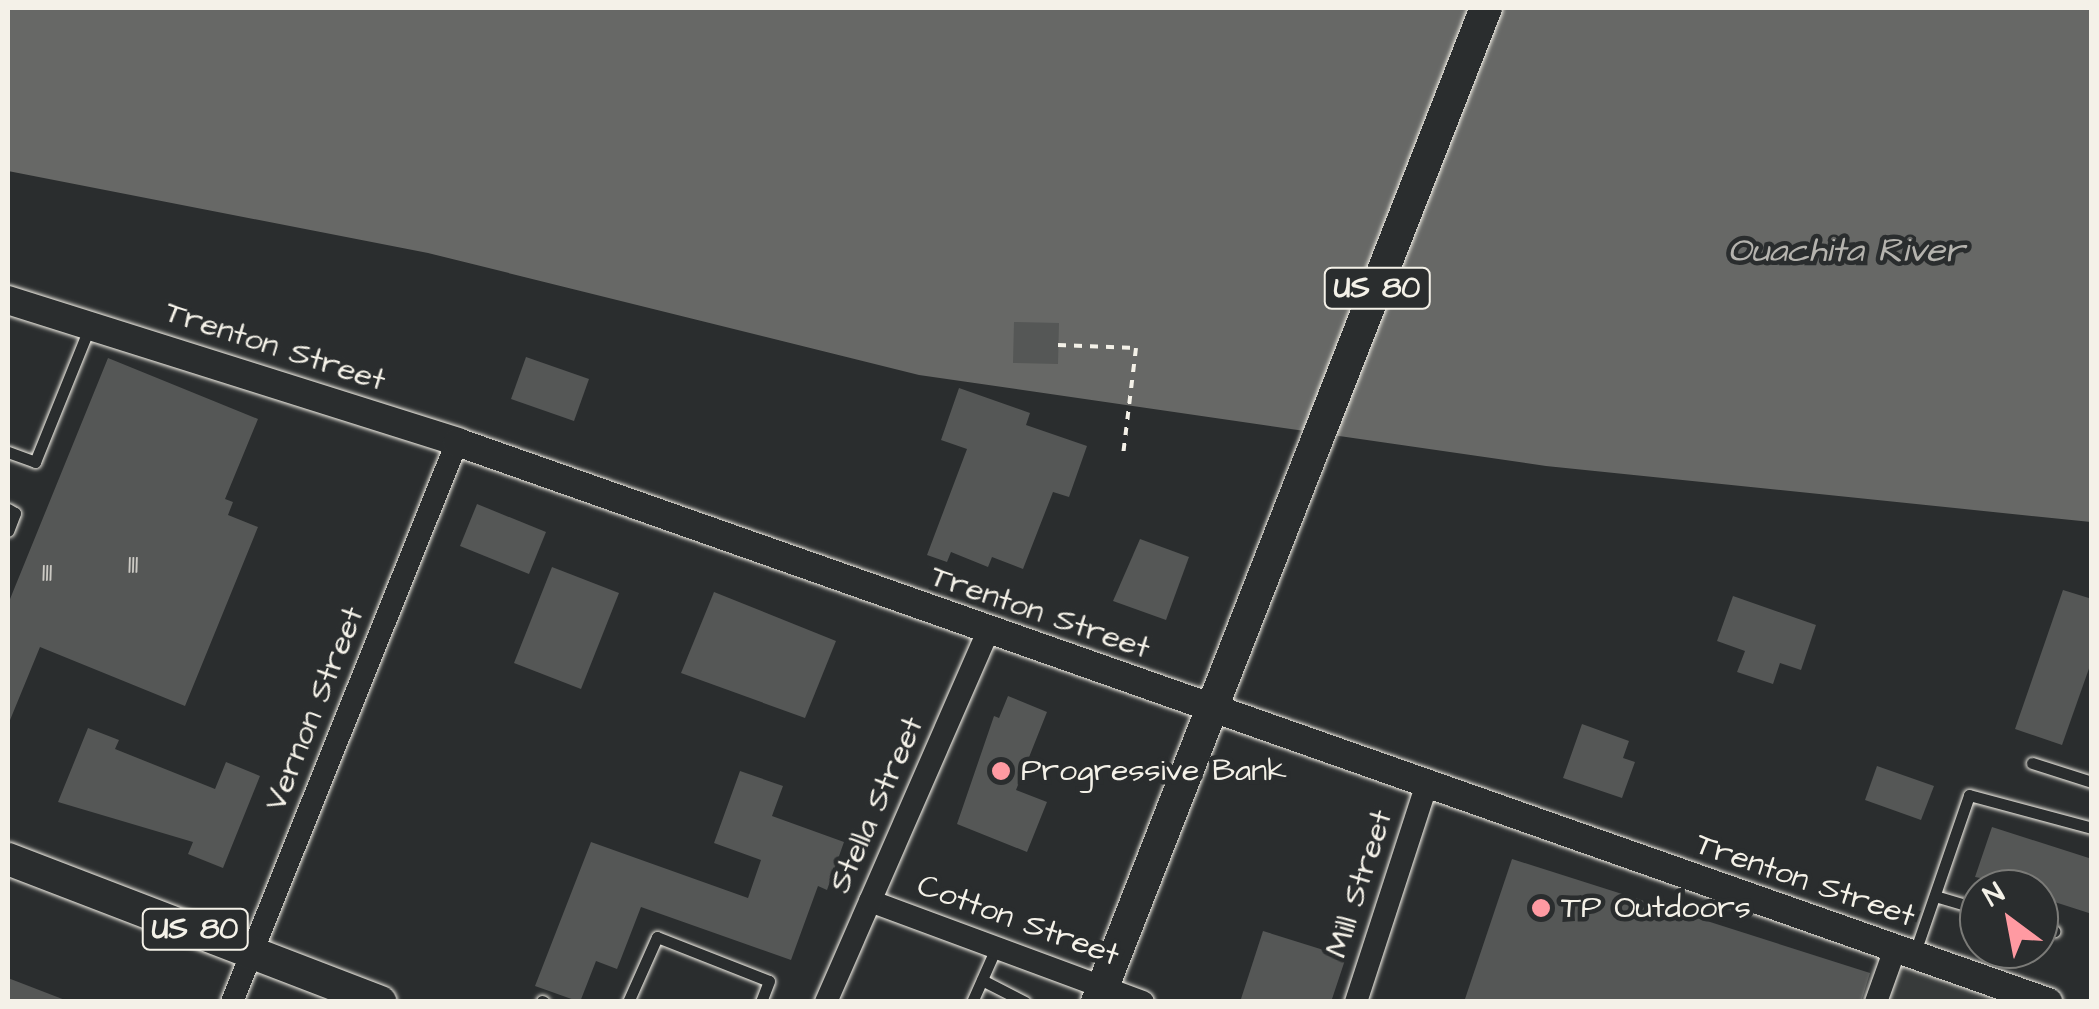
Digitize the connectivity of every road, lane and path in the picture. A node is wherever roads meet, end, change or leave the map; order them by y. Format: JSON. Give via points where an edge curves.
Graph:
{"nodes":[{"id":1,"x":1486,"y":8,"type":"edge"},
{"id":2,"x":8,"y":300,"type":"edge"},
{"id":3,"x":90,"y":326,"type":"junction"},
{"id":4,"x":1058,"y":345,"type":"dead end"},
{"id":5,"x":457,"y":442,"type":"junction"},
{"id":6,"x":8,"y":452,"type":"edge"},
{"id":7,"x":1123,"y":456,"type":"dead end"},
{"id":8,"x":11,"y":511,"type":"edge"},
{"id":9,"x":8,"y":531,"type":"edge"},
{"id":10,"x":986,"y":633,"type":"junction"},
{"id":11,"x":1212,"y":708,"type":"junction"},
{"id":12,"x":2032,"y":763,"type":"dead end"},
{"id":13,"x":2092,"y":782,"type":"edge"},
{"id":14,"x":1426,"y":787,"type":"junction"},
{"id":15,"x":2092,"y":828,"type":"edge"},
{"id":16,"x":8,"y":859,"type":"edge"},
{"id":17,"x":1935,"y":896,"type":"junction"},
{"id":18,"x":870,"y":902,"type":"junction"},
{"id":19,"x":1959,"y":903,"type":"edge"},
{"id":20,"x":996,"y":948,"type":"junction"},
{"id":21,"x":253,"y":951,"type":"junction"},
{"id":22,"x":1905,"y":952,"type":"junction"},
{"id":23,"x":982,"y":980,"type":"junction"},
{"id":24,"x":1100,"y":994,"type":"edge"},
{"id":25,"x":232,"y":1002,"type":"edge"},
{"id":26,"x":380,"y":1002,"type":"edge"},
{"id":27,"x":628,"y":1002,"type":"edge"},
{"id":28,"x":760,"y":1002,"type":"edge"},
{"id":29,"x":826,"y":1002,"type":"edge"},
{"id":30,"x":972,"y":1002,"type":"edge"},
{"id":31,"x":1025,"y":1002,"type":"edge"},
{"id":32,"x":1143,"y":1002,"type":"edge"},
{"id":33,"x":1356,"y":1002,"type":"edge"},
{"id":34,"x":1876,"y":1002,"type":"edge"},
{"id":35,"x":2048,"y":1002,"type":"edge"}],
"edges":[{"from":1,"to":11,"type":"main road","number":"US 80"},
{"from":2,"to":3,"type":"street","name":"Trenton Street"},
{"from":3,"to":5,"type":"street","name":"Trenton Street"},
{"from":3,"to":6,"type":"lane","via":[[35,462]]},
{"from":4,"to":7,"type":"path","via":[[1136,348]]},
{"from":5,"to":10,"type":"street","name":"Trenton Street"},
{"from":5,"to":21,"type":"street","name":"Vernon Street"},
{"from":8,"to":9,"type":"lane"},
{"from":10,"to":11,"type":"street","name":"Trenton Street"},
{"from":10,"to":18,"type":"street","name":"Stella Street"},
{"from":11,"to":14,"type":"street","name":"Trenton Street"},
{"from":11,"to":24,"type":"main road","number":"US 80"},
{"from":12,"to":13,"type":"lane"},
{"from":14,"to":22,"type":"street","name":"Trenton Street"},
{"from":14,"to":33,"type":"street","name":"Mill Street"},
{"from":15,"to":17,"type":"lane","via":[[1969,795]]},
{"from":16,"to":21,"type":"main road","number":"US 80"},
{"from":17,"to":19,"type":"lane"},
{"from":17,"to":22,"type":"lane"},
{"from":18,"to":20,"type":"street","name":"Cotton Street"},
{"from":18,"to":29,"type":"street","name":"Stella Street"},
{"from":20,"to":23,"type":"lane"},
{"from":20,"to":24,"type":"street","name":"Cotton Street"},
{"from":21,"to":25,"type":"street","name":"Vernon Street"},
{"from":21,"to":26,"type":"main road","number":"US 80"},
{"from":22,"to":34,"type":"street"},
{"from":22,"to":35,"type":"street","name":"Trenton Street"},
{"from":23,"to":30,"type":"lane"},
{"from":23,"to":31,"type":"lane"},
{"from":24,"to":32,"type":"street","name":"Cotton Street"},
{"from":27,"to":28,"type":"lane","via":[[658,938],[770,980]]}]}
